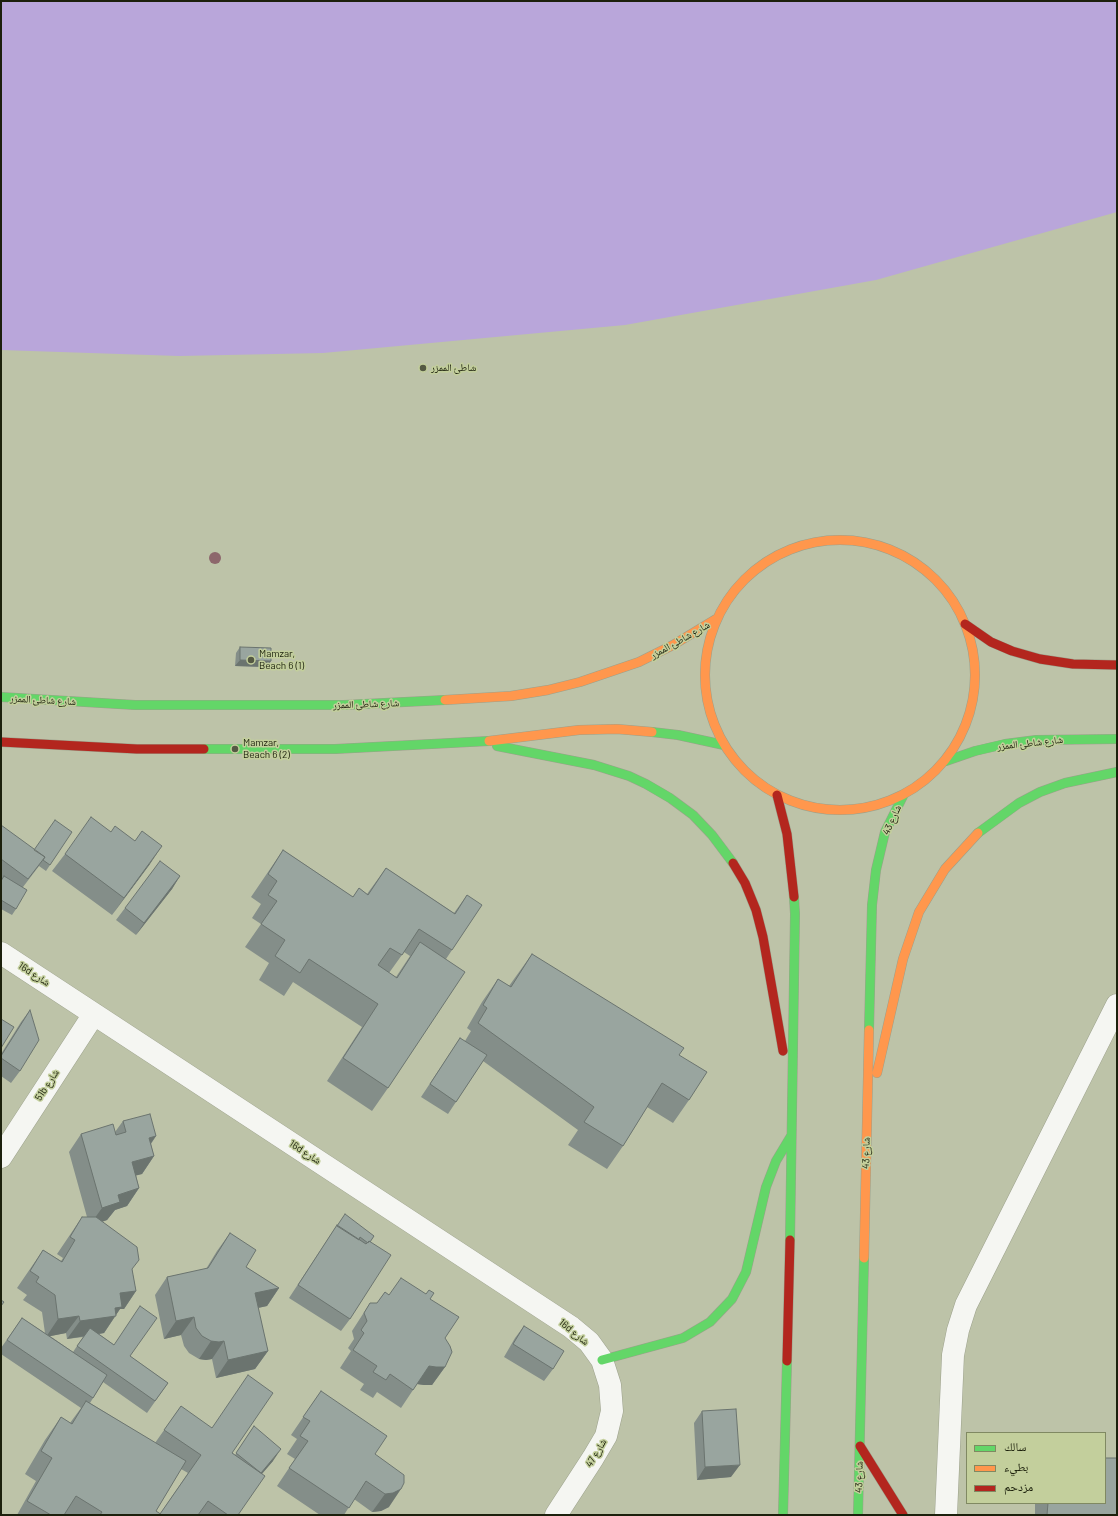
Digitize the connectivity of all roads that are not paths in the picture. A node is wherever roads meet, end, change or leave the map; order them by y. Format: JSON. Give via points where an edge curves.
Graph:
{"nodes":[{"id":1,"x":716,"y":619,"type":"junction"},
{"id":2,"x":965,"y":624,"type":"junction"},
{"id":3,"x":1117,"y":666,"type":"edge"},
{"id":4,"x":1,"y":697,"type":"edge"},
{"id":5,"x":1117,"y":739,"type":"edge"},
{"id":6,"x":1,"y":742,"type":"edge"},
{"id":7,"x":476,"y":742,"type":"junction"},
{"id":8,"x":724,"y":745,"type":"junction"},
{"id":9,"x":946,"y":762,"type":"junction"},
{"id":10,"x":1117,"y":772,"type":"edge"},
{"id":11,"x":777,"y":795,"type":"junction"},
{"id":12,"x":903,"y":796,"type":"junction"},
{"id":13,"x":1,"y":953,"type":"edge"},
{"id":14,"x":1117,"y":1005,"type":"edge"},
{"id":15,"x":94,"y":1014,"type":"junction"},
{"id":16,"x":792,"y":1104,"type":"junction"},
{"id":17,"x":867,"y":1122,"type":"junction"},
{"id":18,"x":792,"y":1135,"type":"junction"},
{"id":19,"x":1,"y":1157,"type":"edge"},
{"id":20,"x":602,"y":1360,"type":"junction"},
{"id":21,"x":860,"y":1446,"type":"junction"},
{"id":22,"x":556,"y":1515,"type":"edge"},
{"id":23,"x":783,"y":1515,"type":"edge"},
{"id":24,"x":858,"y":1515,"type":"edge"},
{"id":25,"x":903,"y":1515,"type":"edge"},
{"id":26,"x":946,"y":1515,"type":"edge"}],
"edges":[{"from":1,"to":2,"type":"main road","via":[[732,592],[754,569],[781,552],[811,542],[842,538],[873,543],[903,555],[929,573],[950,596]]},
{"from":1,"to":4,"type":"main road","name":"شارع شاطئ الممزر","via":[[639,662],[580,682],[511,696],[344,705],[134,705]]},
{"from":1,"to":8,"type":"main road","via":[[706,656],[705,687],[711,717]]},
{"from":2,"to":3,"type":"main road","via":[[991,642],[1040,659]]},
{"from":2,"to":9,"type":"main road","via":[[971,644],[975,675],[972,706],[962,735]]},
{"from":5,"to":9,"type":"main road","name":"شارع شاطئ الممزر","via":[[1036,740],[1005,744],[975,751]]},
{"from":6,"to":7,"type":"main road","via":[[137,748],[277,750]]},
{"from":7,"to":8,"type":"main road","via":[[579,730],[617,730],[678,735]]},
{"from":7,"to":16,"type":"main road","via":[[594,765],[629,776],[670,798],[693,815],[712,835],[745,882],[756,910]]},
{"from":8,"to":11,"type":"main road","via":[[756,782]]},
{"from":9,"to":12,"type":"main road","via":[[926,781]]},
{"from":10,"to":17,"type":"main road","via":[[1064,783],[1040,792],[979,832],[945,869],[919,912],[903,959]]},
{"from":11,"to":12,"type":"main road","via":[[807,807],[840,811],[872,807]]},
{"from":11,"to":16,"type":"main road","via":[[787,834],[795,914]]},
{"from":12,"to":17,"type":"main road","name":"شارع 43","via":[[885,832],[875,878],[870,948]]},
{"from":13,"to":15,"type":"street","name":"16d شارع"},
{"from":14,"to":26,"type":"street","via":[[966,1305],[953,1355]]},
{"from":15,"to":19,"type":"street","name":"51b شارع"},
{"from":15,"to":20,"type":"street","name":"16d شارع","via":[[571,1327],[589,1342]]},
{"from":16,"to":18,"type":"main road"},
{"from":17,"to":21,"type":"main road","name":"شارع 43"},
{"from":18,"to":20,"type":"main road","via":[[776,1161],[766,1187],[746,1272],[732,1299],[710,1322],[683,1338]]},
{"from":18,"to":23,"type":"main road"},
{"from":20,"to":22,"type":"street","name":"شارع 47","via":[[610,1385],[612,1411],[606,1436]]},
{"from":21,"to":24,"type":"main road","name":"شارع 43"},
{"from":21,"to":25,"type":"main road"}]}
